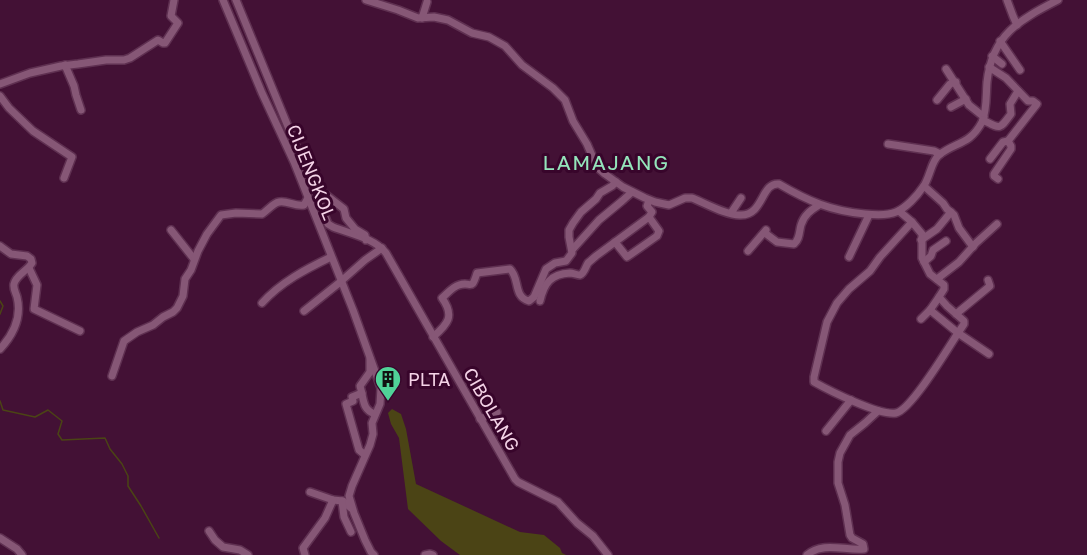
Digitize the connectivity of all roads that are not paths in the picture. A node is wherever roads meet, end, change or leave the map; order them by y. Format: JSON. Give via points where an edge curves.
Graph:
{"nodes":[{"id":1,"x":174,"y":0,"type":"edge"},
{"id":2,"x":223,"y":0,"type":"edge"},
{"id":3,"x":236,"y":0,"type":"edge"},
{"id":4,"x":366,"y":0,"type":"edge"},
{"id":5,"x":1007,"y":0,"type":"edge"},
{"id":6,"x":1058,"y":0,"type":"edge"},
{"id":7,"x":427,"y":2,"type":"dead end"},
{"id":8,"x":422,"y":18,"type":"junction"},
{"id":9,"x":1017,"y":25,"type":"junction"},
{"id":10,"x":1000,"y":41,"type":"junction"},
{"id":11,"x":992,"y":56,"type":"junction"},
{"id":12,"x":1002,"y":64,"type":"dead end"},
{"id":13,"x":65,"y":65,"type":"junction"},
{"id":14,"x":988,"y":67,"type":"junction"},
{"id":15,"x":946,"y":69,"type":"dead end"},
{"id":16,"x":1020,"y":70,"type":"dead end"},
{"id":17,"x":956,"y":82,"type":"junction"},
{"id":18,"x":0,"y":84,"type":"edge"},
{"id":19,"x":1018,"y":91,"type":"junction"},
{"id":20,"x":0,"y":96,"type":"edge"},
{"id":21,"x":966,"y":99,"type":"junction"},
{"id":22,"x":938,"y":100,"type":"dead end"},
{"id":23,"x":951,"y":107,"type":"dead end"},
{"id":24,"x":81,"y":110,"type":"dead end"},
{"id":25,"x":983,"y":119,"type":"junction"},
{"id":26,"x":1008,"y":141,"type":"junction"},
{"id":27,"x":888,"y":144,"type":"dead end"},
{"id":28,"x":940,"y":154,"type":"junction"},
{"id":29,"x":990,"y":159,"type":"dead end"},
{"id":30,"x":64,"y":178,"type":"dead end"},
{"id":31,"x":998,"y":179,"type":"dead end"},
{"id":32,"x":616,"y":182,"type":"junction"},
{"id":33,"x":310,"y":183,"type":"junction"},
{"id":34,"x":924,"y":186,"type":"junction"},
{"id":35,"x":632,"y":192,"type":"junction"},
{"id":36,"x":308,"y":198,"type":"junction"},
{"id":37,"x":741,"y":198,"type":"dead end"},
{"id":38,"x":649,"y":200,"type":"junction"},
{"id":39,"x":819,"y":205,"type":"junction"},
{"id":40,"x":899,"y":211,"type":"junction"},
{"id":41,"x":727,"y":212,"type":"junction"},
{"id":42,"x":951,"y":212,"type":"junction"},
{"id":43,"x":869,"y":215,"type":"junction"},
{"id":44,"x":649,"y":217,"type":"junction"},
{"id":45,"x":912,"y":222,"type":"junction"},
{"id":46,"x":997,"y":224,"type":"dead end"},
{"id":47,"x":171,"y":230,"type":"dead end"},
{"id":48,"x":366,"y":240,"type":"junction"},
{"id":49,"x":921,"y":240,"type":"junction"},
{"id":50,"x":946,"y":241,"type":"dead end"},
{"id":51,"x":615,"y":242,"type":"junction"},
{"id":52,"x":0,"y":246,"type":"edge"},
{"id":53,"x":973,"y":247,"type":"junction"},
{"id":54,"x":382,"y":248,"type":"junction"},
{"id":55,"x":572,"y":250,"type":"junction"},
{"id":56,"x":748,"y":250,"type":"dead end"},
{"id":57,"x":331,"y":257,"type":"junction"},
{"id":58,"x":849,"y":257,"type":"dead end"},
{"id":59,"x":194,"y":259,"type":"junction"},
{"id":60,"x":924,"y":262,"type":"junction"},
{"id":61,"x":29,"y":267,"type":"junction"},
{"id":62,"x":937,"y":279,"type":"junction"},
{"id":63,"x":988,"y":280,"type":"dead end"},
{"id":64,"x":342,"y":281,"type":"junction"},
{"id":65,"x":939,"y":297,"type":"junction"},
{"id":66,"x":540,"y":301,"type":"dead end"},
{"id":67,"x":262,"y":303,"type":"dead end"},
{"id":68,"x":930,"y":310,"type":"junction"},
{"id":69,"x":304,"y":311,"type":"dead end"},
{"id":70,"x":956,"y":314,"type":"junction"},
{"id":71,"x":921,"y":319,"type":"dead end"},
{"id":72,"x":80,"y":331,"type":"dead end"},
{"id":73,"x":958,"y":333,"type":"junction"},
{"id":74,"x":433,"y":337,"type":"junction"},
{"id":75,"x":0,"y":349,"type":"edge"},
{"id":76,"x":988,"y":354,"type":"dead end"},
{"id":77,"x":370,"y":357,"type":"junction"},
{"id":78,"x":112,"y":376,"type":"dead end"},
{"id":79,"x":362,"y":393,"type":"junction"},
{"id":80,"x":852,"y":400,"type":"junction"},
{"id":81,"x":878,"y":411,"type":"junction"},
{"id":82,"x":497,"y":412,"type":"dead end"},
{"id":83,"x":375,"y":414,"type":"junction"},
{"id":84,"x":480,"y":419,"type":"junction"},
{"id":85,"x":826,"y":431,"type":"dead end"},
{"id":86,"x":364,"y":455,"type":"junction"},
{"id":87,"x":310,"y":492,"type":"dead end"},
{"id":88,"x":333,"y":500,"type":"junction"},
{"id":89,"x":342,"y":501,"type":"junction"},
{"id":90,"x":353,"y":509,"type":"junction"},
{"id":91,"x":208,"y":531,"type":"dead end"},
{"id":92,"x":351,"y":532,"type":"dead end"},
{"id":93,"x":0,"y":538,"type":"edge"},
{"id":94,"x":22,"y":555,"type":"edge"},
{"id":95,"x":248,"y":555,"type":"edge"},
{"id":96,"x":305,"y":555,"type":"edge"},
{"id":97,"x":374,"y":555,"type":"edge"},
{"id":98,"x":425,"y":555,"type":"edge"},
{"id":99,"x":433,"y":555,"type":"edge"},
{"id":100,"x":608,"y":555,"type":"edge"},
{"id":101,"x":807,"y":555,"type":"edge"}],
"edges":[{"from":1,"to":13,"type":"street","via":[[171,16],[177,23],[165,43],[158,40],[124,60]]},
{"from":2,"to":36,"type":"street","name":"CIJENGKOL"},
{"from":3,"to":33,"type":"street"},
{"from":4,"to":8,"type":"street"},
{"from":5,"to":9,"type":"street"},
{"from":6,"to":9,"type":"street"},
{"from":7,"to":8,"type":"street"},
{"from":8,"to":32,"type":"street","via":[[448,20],[505,46],[565,100],[597,167]]},
{"from":9,"to":10,"type":"street"},
{"from":10,"to":11,"type":"street"},
{"from":10,"to":16,"type":"street"},
{"from":11,"to":12,"type":"street"},
{"from":11,"to":14,"type":"street"},
{"from":13,"to":18,"type":"street"},
{"from":13,"to":24,"type":"street"},
{"from":14,"to":19,"type":"street"},
{"from":14,"to":25,"type":"street"},
{"from":15,"to":17,"type":"street"},
{"from":17,"to":21,"type":"street"},
{"from":17,"to":22,"type":"street"},
{"from":19,"to":25,"type":"street","via":[[1010,104],[1011,114],[1000,127]]},
{"from":19,"to":26,"type":"street","via":[[1037,105]]},
{"from":20,"to":30,"type":"street","via":[[33,131],[72,157]]},
{"from":21,"to":23,"type":"street"},
{"from":21,"to":25,"type":"street"},
{"from":25,"to":28,"type":"street","via":[[971,137]]},
{"from":26,"to":29,"type":"street"},
{"from":26,"to":31,"type":"street","via":[[1011,149],[994,174]]},
{"from":27,"to":28,"type":"street"},
{"from":28,"to":34,"type":"street"},
{"from":32,"to":35,"type":"street"},
{"from":32,"to":55,"type":"street","via":[[600,193],[573,223],[568,237]]},
{"from":33,"to":48,"type":"street","via":[[344,209],[346,218]]},
{"from":33,"to":48,"type":"street","via":[[328,224]]},
{"from":34,"to":40,"type":"street"},
{"from":34,"to":42,"type":"street"},
{"from":35,"to":38,"type":"street"},
{"from":35,"to":55,"type":"street"},
{"from":36,"to":57,"type":"street","name":"CIJENGKOL"},
{"from":36,"to":59,"type":"street","via":[[300,207],[277,202],[260,214],[220,215]]},
{"from":37,"to":41,"type":"street"},
{"from":38,"to":41,"type":"street","via":[[669,205],[692,198]]},
{"from":38,"to":44,"type":"street"},
{"from":39,"to":41,"type":"street","via":[[775,184],[768,187],[753,211],[741,215]]},
{"from":39,"to":43,"type":"street"},
{"from":39,"to":56,"type":"street","via":[[804,219],[794,244],[777,242],[766,231]]},
{"from":40,"to":43,"type":"street"},
{"from":40,"to":45,"type":"street"},
{"from":42,"to":49,"type":"street"},
{"from":42,"to":53,"type":"street"},
{"from":43,"to":58,"type":"street"},
{"from":44,"to":51,"type":"street"},
{"from":44,"to":51,"type":"street","via":[[659,231],[657,236],[627,257]]},
{"from":45,"to":49,"type":"street","via":[[922,234]]},
{"from":45,"to":80,"type":"street","via":[[837,303],[827,322],[814,382]]},
{"from":46,"to":53,"type":"street"},
{"from":47,"to":59,"type":"street"},
{"from":48,"to":54,"type":"street"},
{"from":49,"to":60,"type":"street"},
{"from":50,"to":60,"type":"street"},
{"from":51,"to":66,"type":"street","via":[[588,262],[582,274],[566,274],[548,281]]},
{"from":52,"to":61,"type":"street","via":[[10,254],[30,258]]},
{"from":53,"to":62,"type":"street"},
{"from":54,"to":64,"type":"street"},
{"from":54,"to":74,"type":"street","name":"CIBOLANG"},
{"from":55,"to":74,"type":"street","via":[[566,261],[546,269],[529,301],[519,295],[514,271],[477,273],[474,283],[461,284],[442,298],[448,308],[447,325]]},
{"from":57,"to":64,"type":"street","name":"CIJENGKOL"},
{"from":57,"to":67,"type":"street","via":[[291,278]]},
{"from":59,"to":78,"type":"street","via":[[177,308],[124,341]]},
{"from":60,"to":62,"type":"street"},
{"from":61,"to":72,"type":"street","via":[[37,285],[34,309]]},
{"from":61,"to":75,"type":"street","via":[[14,282],[17,320]]},
{"from":62,"to":65,"type":"street","via":[[944,287]]},
{"from":63,"to":70,"type":"street","via":[[990,286]]},
{"from":64,"to":69,"type":"street"},
{"from":64,"to":77,"type":"street","name":"CIJENGKOL"},
{"from":65,"to":68,"type":"street"},
{"from":65,"to":70,"type":"street"},
{"from":68,"to":71,"type":"street"},
{"from":68,"to":73,"type":"street"},
{"from":70,"to":73,"type":"street","via":[[964,322]]},
{"from":73,"to":76,"type":"street"},
{"from":73,"to":81,"type":"street","via":[[903,410]]},
{"from":74,"to":84,"type":"street","name":"CIBOLANG"},
{"from":77,"to":79,"type":"street","via":[[370,372],[360,386]]},
{"from":77,"to":83,"type":"street","name":"CIJENGKOL","via":[[381,388]]},
{"from":79,"to":83,"type":"street","via":[[365,408]]},
{"from":79,"to":86,"type":"street","via":[[346,404],[359,450]]},
{"from":80,"to":81,"type":"street"},
{"from":80,"to":85,"type":"street"},
{"from":81,"to":101,"type":"street","via":[[850,435],[838,462],[838,483],[850,535],[864,549],[822,548]]},
{"from":82,"to":84,"type":"street"},
{"from":83,"to":86,"type":"street","name":"CIJENGKOL","via":[[373,434]]},
{"from":84,"to":100,"type":"street","name":"CIBOLANG","via":[[515,479],[558,502]]},
{"from":86,"to":90,"type":"street","name":"CIJENGKOL","via":[[350,494]]},
{"from":87,"to":88,"type":"street"},
{"from":88,"to":89,"type":"street"},
{"from":88,"to":96,"type":"street","via":[[303,548]]},
{"from":89,"to":90,"type":"street"},
{"from":89,"to":92,"type":"street"},
{"from":90,"to":97,"type":"street","name":"CIJENGKOL"},
{"from":91,"to":95,"type":"street","via":[[223,547]]},
{"from":93,"to":94,"type":"street"},
{"from":98,"to":99,"type":"street"}]}
